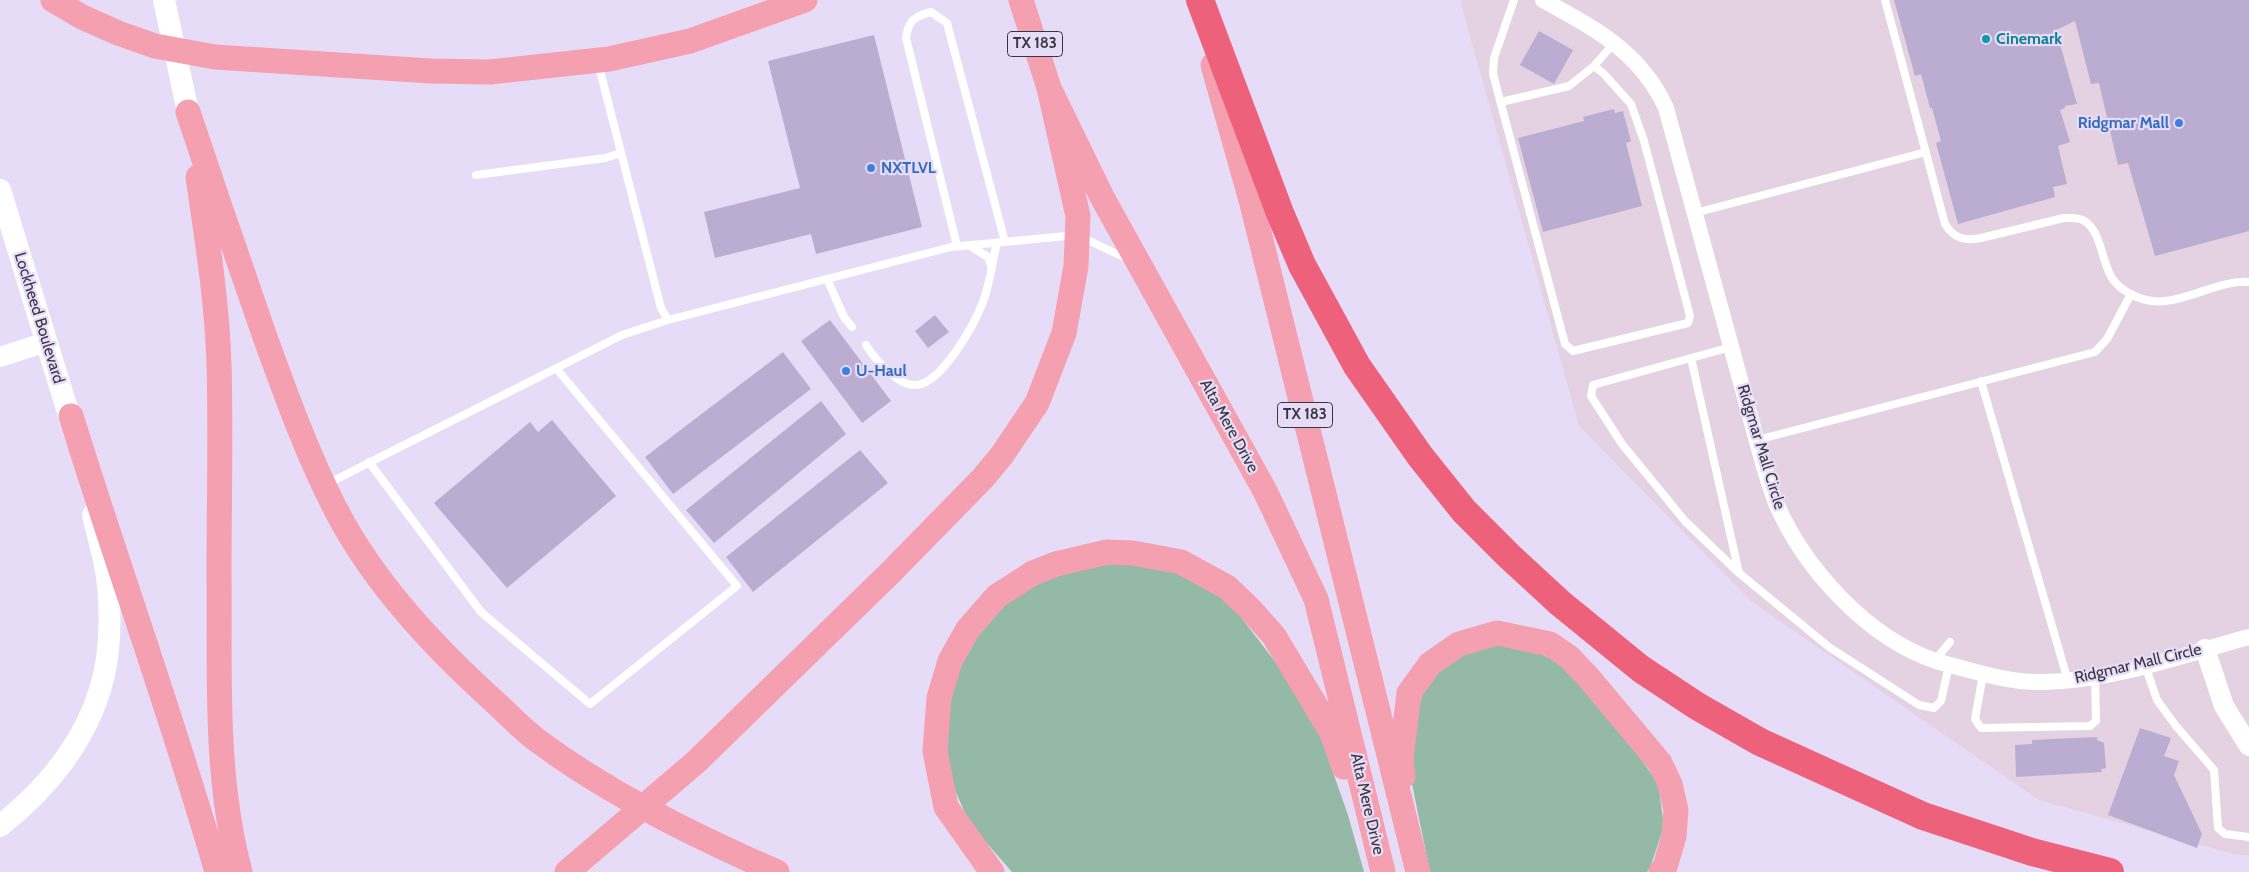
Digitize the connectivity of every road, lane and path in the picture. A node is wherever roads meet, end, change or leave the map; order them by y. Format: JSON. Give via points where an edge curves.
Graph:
{"nodes":[{"id":1,"x":53,"y":0,"type":"edge"},
{"id":2,"x":164,"y":0,"type":"edge"},
{"id":3,"x":805,"y":0,"type":"edge"},
{"id":4,"x":1022,"y":0,"type":"edge"},
{"id":5,"x":1195,"y":0,"type":"edge"},
{"id":6,"x":1200,"y":0,"type":"edge"},
{"id":7,"x":1514,"y":0,"type":"edge"},
{"id":8,"x":1542,"y":0,"type":"edge"},
{"id":9,"x":1885,"y":0,"type":"edge"},
{"id":10,"x":1614,"y":43,"type":"junction"},
{"id":11,"x":598,"y":60,"type":"junction"},
{"id":12,"x":1594,"y":66,"type":"junction"},
{"id":13,"x":1049,"y":88,"type":"junction"},
{"id":14,"x":1501,"y":102,"type":"junction"},
{"id":15,"x":188,"y":112,"type":"junction"},
{"id":16,"x":1926,"y":152,"type":"junction"},
{"id":17,"x":621,"y":153,"type":"junction"},
{"id":18,"x":476,"y":175,"type":"dead end"},
{"id":19,"x":0,"y":190,"type":"edge"},
{"id":20,"x":1695,"y":213,"type":"junction"},
{"id":21,"x":1076,"y":235,"type":"junction"},
{"id":22,"x":1001,"y":243,"type":"junction"},
{"id":23,"x":968,"y":245,"type":"junction"},
{"id":24,"x":957,"y":246,"type":"junction"},
{"id":25,"x":1141,"y":265,"type":"junction"},
{"id":26,"x":991,"y":267,"type":"junction"},
{"id":27,"x":827,"y":279,"type":"junction"},
{"id":28,"x":2249,"y":282,"type":"edge"},
{"id":29,"x":2131,"y":294,"type":"junction"},
{"id":30,"x":668,"y":320,"type":"junction"},
{"id":31,"x":852,"y":327,"type":"dead end"},
{"id":32,"x":46,"y":342,"type":"junction"},
{"id":33,"x":866,"y":345,"type":"dead end"},
{"id":34,"x":1731,"y":347,"type":"junction"},
{"id":35,"x":0,"y":357,"type":"edge"},
{"id":36,"x":1691,"y":358,"type":"junction"},
{"id":37,"x":556,"y":368,"type":"junction"},
{"id":38,"x":1981,"y":382,"type":"junction"},
{"id":39,"x":71,"y":416,"type":"junction"},
{"id":40,"x":1757,"y":440,"type":"junction"},
{"id":41,"x":369,"y":462,"type":"junction"},
{"id":42,"x":325,"y":485,"type":"junction"},
{"id":43,"x":1739,"y":572,"type":"junction"},
{"id":44,"x":2249,"y":637,"type":"edge"},
{"id":45,"x":1950,"y":642,"type":"dead end"},
{"id":46,"x":2205,"y":649,"type":"junction"},
{"id":47,"x":1942,"y":662,"type":"junction"},
{"id":48,"x":2145,"y":665,"type":"junction"},
{"id":49,"x":1983,"y":674,"type":"junction"},
{"id":50,"x":2095,"y":676,"type":"junction"},
{"id":51,"x":2068,"y":680,"type":"junction"},
{"id":52,"x":2249,"y":746,"type":"edge"},
{"id":53,"x":1371,"y":818,"type":"junction"},
{"id":54,"x":0,"y":826,"type":"edge"},
{"id":55,"x":1408,"y":831,"type":"junction"},
{"id":56,"x":2249,"y":837,"type":"edge"},
{"id":57,"x":217,"y":872,"type":"edge"},
{"id":58,"x":240,"y":872,"type":"edge"},
{"id":59,"x":567,"y":872,"type":"edge"},
{"id":60,"x":777,"y":872,"type":"edge"},
{"id":61,"x":992,"y":872,"type":"edge"},
{"id":62,"x":1384,"y":872,"type":"edge"},
{"id":63,"x":1418,"y":872,"type":"edge"},
{"id":64,"x":1661,"y":872,"type":"edge"},
{"id":65,"x":2110,"y":872,"type":"edge"}],
"edges":[{"from":1,"to":11,"type":"main road","via":[[118,34],[155,46],[215,57],[431,72],[490,72]]},
{"from":2,"to":15,"type":"main road"},
{"from":3,"to":11,"type":"main road","via":[[690,41]]},
{"from":4,"to":13,"type":"main road","name":"Alta Mere Drive","number":"TX 183"},
{"from":5,"to":55,"type":"main road","name":"Alta Mere Drive","number":"TX 183","via":[[1251,200]]},
{"from":6,"to":65,"type":"highway","via":[[1280,214],[1302,265],[1357,366],[1464,511],[1509,556],[1560,603],[1641,669],[1760,742],[1922,816],[2032,852]]},
{"from":7,"to":14,"type":"lane","via":[[1494,58],[1493,74]]},
{"from":8,"to":10,"type":"street","name":"Ridgmar Mall Circle"},
{"from":9,"to":16,"type":"lane"},
{"from":10,"to":12,"type":"lane"},
{"from":10,"to":20,"type":"street","name":"Ridgmar Mall Circle","via":[[1637,62],[1662,98]]},
{"from":11,"to":17,"type":"lane"},
{"from":12,"to":14,"type":"lane","via":[[1569,86]]},
{"from":12,"to":14,"type":"lane","via":[[1630,104],[1644,141],[1690,316],[1688,323],[1573,351],[1565,344]]},
{"from":13,"to":21,"type":"main road","via":[[1078,216]]},
{"from":13,"to":25,"type":"main road","name":"Alta Mere Drive","number":"TX 183","via":[[1102,197]]},
{"from":15,"to":42,"type":"main road","via":[[284,389]]},
{"from":15,"to":58,"type":"main road","via":[[215,302],[219,364],[220,693],[224,785]]},
{"from":16,"to":20,"type":"lane"},
{"from":16,"to":29,"type":"lane","via":[[1946,224],[1958,238],[1981,238],[2064,218],[2083,220],[2091,228],[2112,278]]},
{"from":17,"to":18,"type":"lane","via":[[605,158]]},
{"from":17,"to":30,"type":"lane","via":[[661,308]]},
{"from":19,"to":32,"type":"main road","name":"Lockheed Boulevard"},
{"from":20,"to":34,"type":"street","name":"Ridgmar Mall Circle"},
{"from":21,"to":22,"type":"lane"},
{"from":21,"to":25,"type":"lane"},
{"from":21,"to":59,"type":"main road","via":[[1076,266],[1064,334],[1037,403],[1002,455],[891,572],[696,762]]},
{"from":22,"to":23,"type":"lane"},
{"from":22,"to":24,"type":"lane","via":[[947,24],[931,12],[912,20],[907,27],[906,38]]},
{"from":22,"to":26,"type":"lane"},
{"from":23,"to":24,"type":"lane"},
{"from":23,"to":26,"type":"lane","via":[[988,258]]},
{"from":24,"to":27,"type":"lane"},
{"from":25,"to":53,"type":"main road","name":"Alta Mere Drive","number":"TX 183","via":[[1265,491],[1316,599]]},
{"from":26,"to":33,"type":"lane","via":[[983,302],[960,344],[932,379],[915,386],[891,374]]},
{"from":27,"to":30,"type":"lane"},
{"from":27,"to":31,"type":"lane"},
{"from":28,"to":29,"type":"lane","via":[[2229,284],[2167,301],[2148,300]]},
{"from":29,"to":38,"type":"lane","via":[[2107,339],[2095,352]]},
{"from":30,"to":37,"type":"lane","via":[[622,335]]},
{"from":32,"to":35,"type":"street"},
{"from":32,"to":39,"type":"main road","name":"Lockheed Boulevard"},
{"from":34,"to":36,"type":"lane"},
{"from":34,"to":40,"type":"street","name":"Ridgmar Mall Circle"},
{"from":36,"to":43,"type":"lane"},
{"from":36,"to":43,"type":"lane","via":[[1593,385],[1591,396],[1622,444],[1685,521]]},
{"from":37,"to":41,"type":"lane"},
{"from":37,"to":41,"type":"lane","via":[[737,586],[590,704],[481,612]]},
{"from":38,"to":40,"type":"lane"},
{"from":38,"to":51,"type":"lane"},
{"from":39,"to":54,"type":"main road","name":"Lockheed Boulevard","via":[[108,584],[108,644],[100,690],[69,752],[48,783]]},
{"from":39,"to":57,"type":"main road","via":[[192,783]]},
{"from":40,"to":47,"type":"street","name":"Ridgmar Mall Circle","via":[[1780,511],[1814,567],[1871,626]]},
{"from":41,"to":42,"type":"lane"},
{"from":42,"to":60,"type":"main road","via":[[336,511],[365,557],[428,639],[537,740],[586,773],[690,832]]},
{"from":43,"to":47,"type":"lane","via":[[1828,647],[1920,705],[1934,708],[1941,701]]},
{"from":44,"to":46,"type":"street","name":"Ridgmar Mall Circle"},
{"from":45,"to":47,"type":"lane"},
{"from":46,"to":48,"type":"street","name":"Ridgmar Mall Circle"},
{"from":46,"to":52,"type":"street","via":[[2224,706]]},
{"from":47,"to":49,"type":"street","name":"Ridgmar Mall Circle"},
{"from":48,"to":50,"type":"street","name":"Ridgmar Mall Circle"},
{"from":48,"to":56,"type":"lane","via":[[2157,700],[2214,770],[2218,828],[2225,834]]},
{"from":49,"to":50,"type":"lane","via":[[1975,719],[1981,728],[2090,726],[2096,720]]},
{"from":49,"to":51,"type":"street","name":"Ridgmar Mall Circle","via":[[2013,681]]},
{"from":50,"to":51,"type":"street","name":"Ridgmar Mall Circle"},
{"from":53,"to":61,"type":"main road","via":[[1350,785],[1332,733],[1274,636],[1251,610],[1227,588],[1181,562],[1107,552],[1040,570],[997,596],[968,629],[950,661],[940,698],[935,751],[946,806]]},
{"from":53,"to":62,"type":"main road","name":"Alta Mere Drive","number":"TX 183"},
{"from":55,"to":63,"type":"main road","name":"Alta Mere Drive","number":"TX 183"},
{"from":55,"to":64,"type":"main road","via":[[1401,759],[1409,693],[1430,664],[1458,644],[1497,633],[1550,644],[1570,657],[1660,763],[1670,784],[1676,810],[1674,836]]}]}
